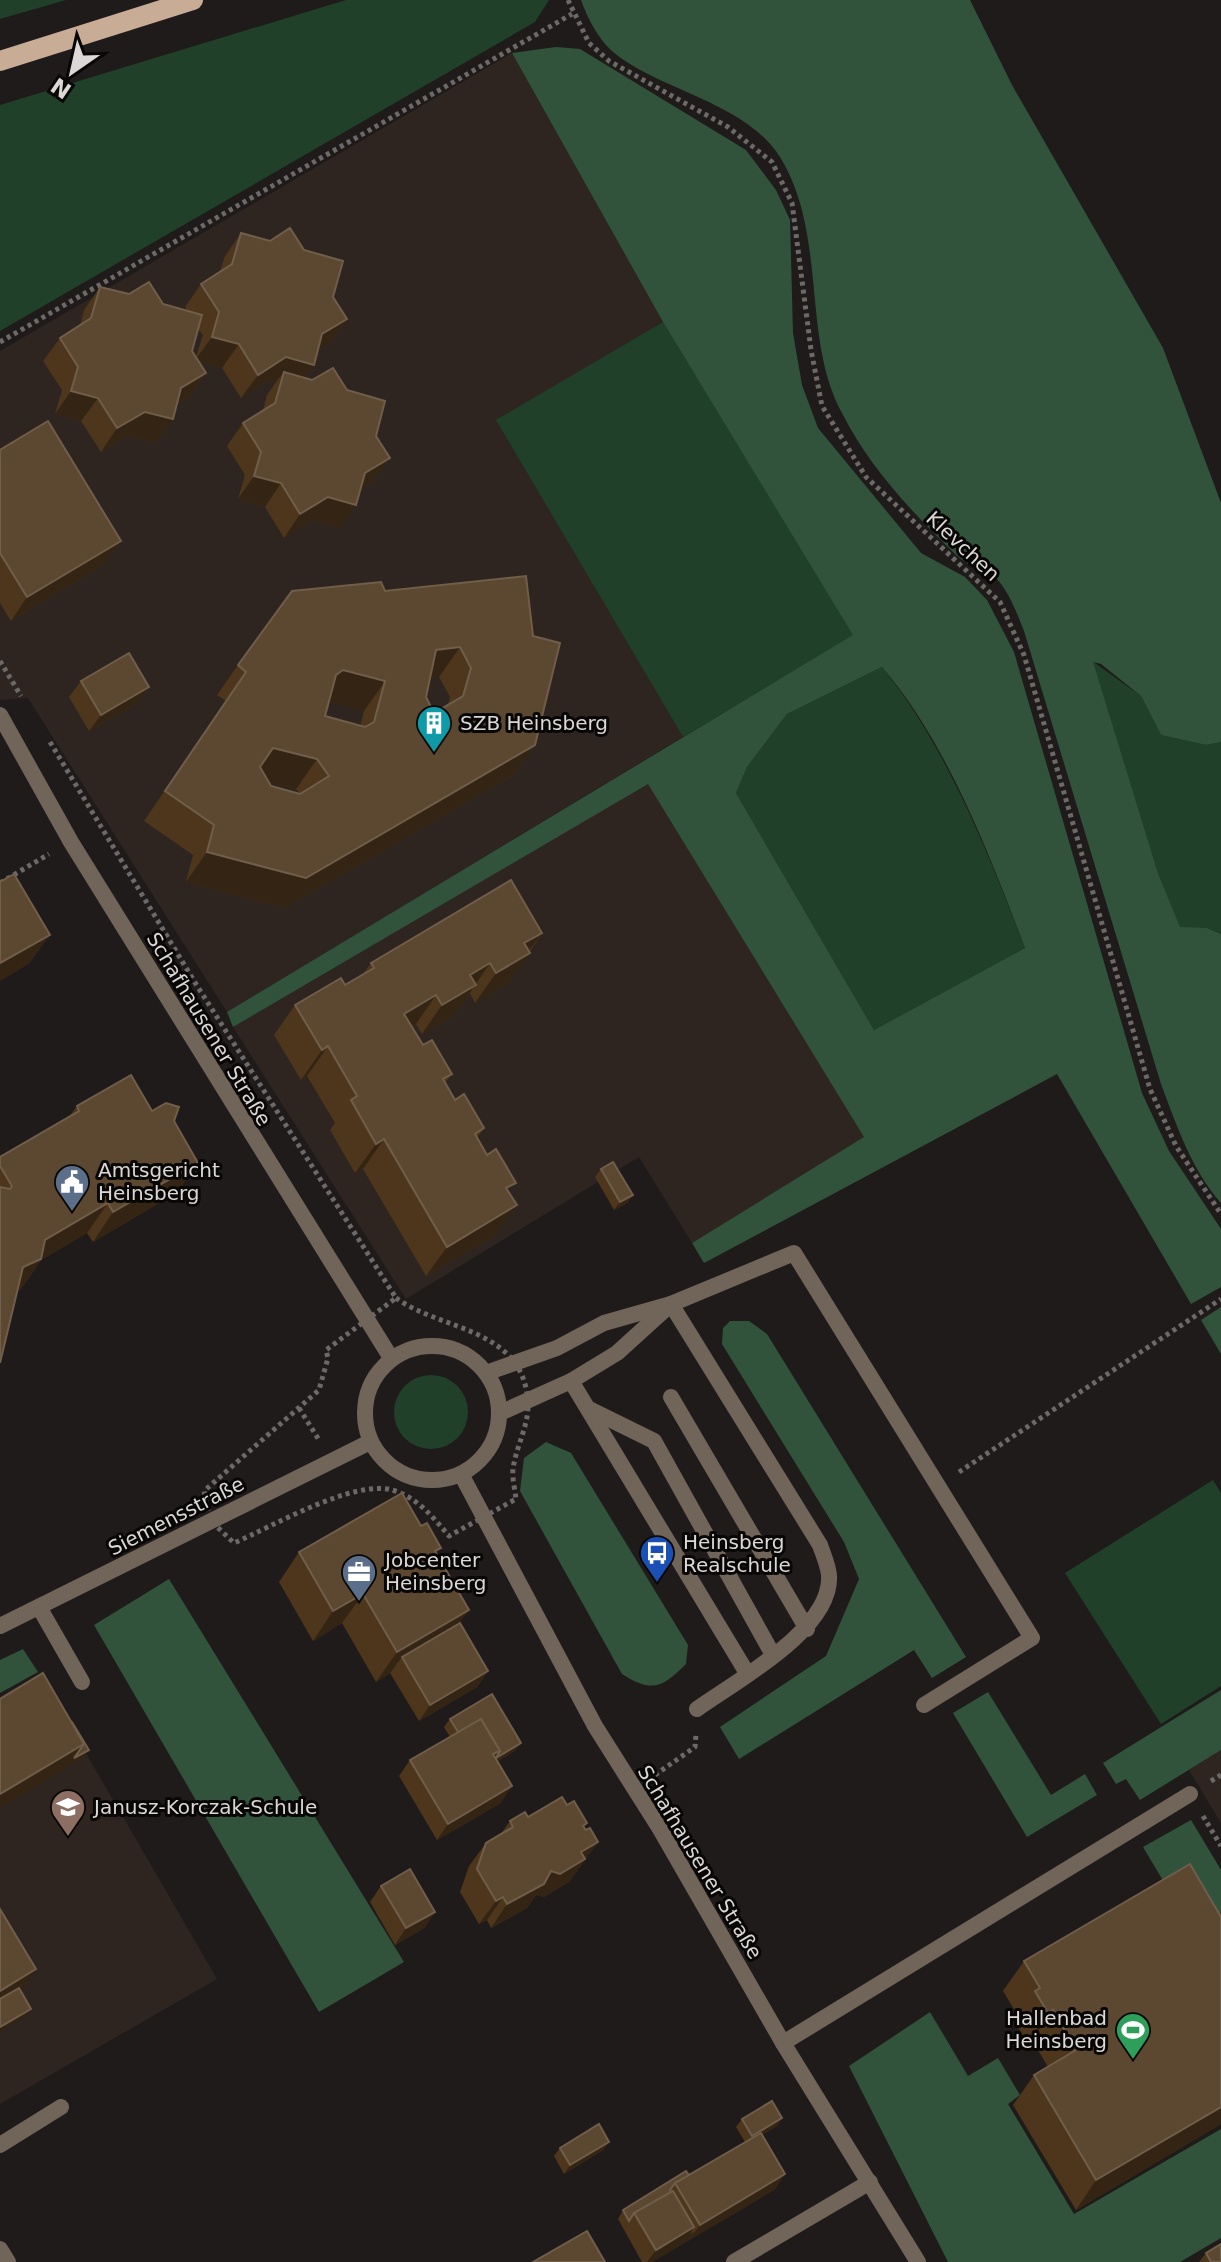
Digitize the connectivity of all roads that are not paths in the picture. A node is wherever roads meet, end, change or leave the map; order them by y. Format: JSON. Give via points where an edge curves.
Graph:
{"nodes":[{"id":1,"x":193,"y":0,"type":"edge"},
{"id":2,"x":0,"y":61,"type":"edge"},
{"id":3,"x":0,"y":715,"type":"edge"},
{"id":4,"x":671,"y":1304,"type":"junction"},
{"id":5,"x":391,"y":1358,"type":"junction"},
{"id":6,"x":486,"y":1373,"type":"junction"},
{"id":7,"x":571,"y":1381,"type":"junction"},
{"id":8,"x":671,"y":1397,"type":"dead end"},
{"id":9,"x":588,"y":1408,"type":"junction"},
{"id":10,"x":500,"y":1413,"type":"junction"},
{"id":11,"x":370,"y":1442,"type":"junction"},
{"id":12,"x":461,"y":1474,"type":"junction"},
{"id":13,"x":39,"y":1607,"type":"junction"},
{"id":14,"x":0,"y":1626,"type":"edge"},
{"id":15,"x":807,"y":1629,"type":"junction"},
{"id":16,"x":773,"y":1655,"type":"junction"},
{"id":17,"x":747,"y":1673,"type":"junction"},
{"id":18,"x":82,"y":1682,"type":"dead end"},
{"id":19,"x":924,"y":1705,"type":"dead end"},
{"id":20,"x":697,"y":1709,"type":"road end"},
{"id":21,"x":1190,"y":1794,"type":"dead end"},
{"id":22,"x":783,"y":2043,"type":"junction"},
{"id":23,"x":61,"y":2107,"type":"dead end"},
{"id":24,"x":0,"y":2145,"type":"edge"},
{"id":25,"x":870,"y":2182,"type":"junction"},
{"id":26,"x":0,"y":2249,"type":"edge"},
{"id":27,"x":8,"y":2262,"type":"edge"},
{"id":28,"x":734,"y":2262,"type":"edge"},
{"id":29,"x":918,"y":2262,"type":"edge"}],
"edges":[{"from":1,"to":2,"type":"main road"},
{"from":3,"to":5,"type":"street","name":"Schafhausener Straße","via":[[71,842]]},
{"from":4,"to":6,"type":"street","via":[[604,1323],[557,1348]]},
{"from":4,"to":7,"type":"street","via":[[617,1353]]},
{"from":4,"to":15,"type":"street","via":[[820,1545],[829,1575],[825,1600]]},
{"from":4,"to":19,"type":"street","via":[[794,1253],[1032,1638]]},
{"from":5,"to":6,"type":"street","via":[[431,1345],[471,1358]]},
{"from":5,"to":11,"type":"street","via":[[375,1375],[366,1396]]},
{"from":6,"to":10,"type":"street"},
{"from":7,"to":9,"type":"street"},
{"from":7,"to":10,"type":"street"},
{"from":8,"to":15,"type":"street"},
{"from":9,"to":16,"type":"street","via":[[654,1441]]},
{"from":9,"to":17,"type":"street"},
{"from":10,"to":12,"type":"street","via":[[495,1438],[482,1459]]},
{"from":11,"to":12,"type":"street","via":[[399,1473],[419,1480]]},
{"from":11,"to":13,"type":"street","name":"Siemensstraße"},
{"from":12,"to":22,"type":"street","name":"Schafhausener Straße","via":[[595,1726]]},
{"from":13,"to":14,"type":"street","name":"Siemensstraße"},
{"from":13,"to":18,"type":"street"},
{"from":15,"to":16,"type":"street"},
{"from":16,"to":17,"type":"street"},
{"from":17,"to":20,"type":"street"},
{"from":21,"to":22,"type":"street"},
{"from":22,"to":25,"type":"street","name":"Schafhausener Straße"},
{"from":23,"to":24,"type":"street"},
{"from":25,"to":28,"type":"street"},
{"from":25,"to":29,"type":"street","name":"Schafhausener Straße"},
{"from":26,"to":27,"type":"street"}]}
